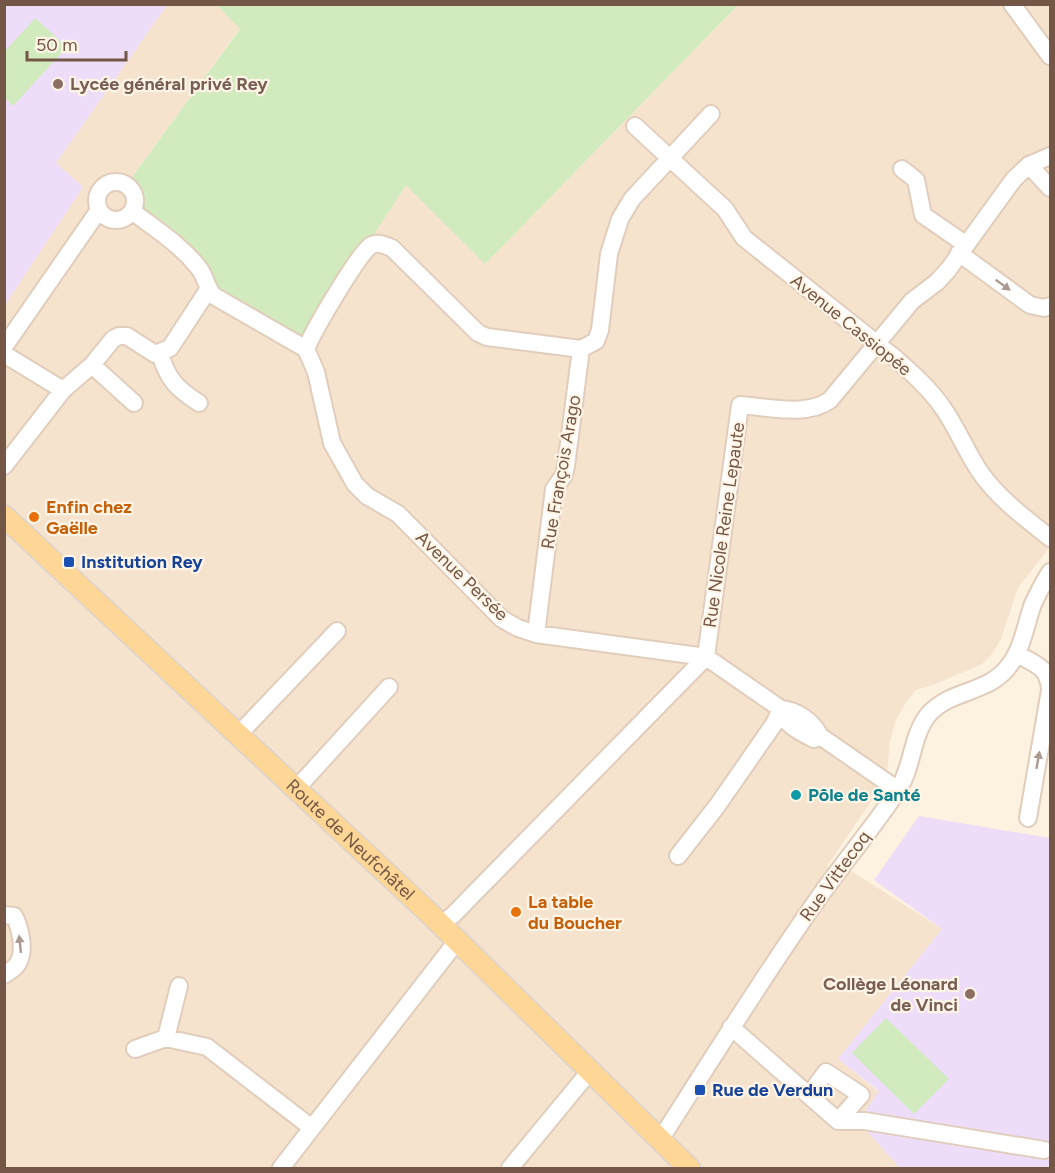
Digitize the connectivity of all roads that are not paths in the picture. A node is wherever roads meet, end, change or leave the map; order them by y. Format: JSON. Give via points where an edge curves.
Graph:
{"nodes":[{"id":1,"x":1012,"y":4,"type":"edge"},
{"id":2,"x":1050,"y":56,"type":"edge"},
{"id":3,"x":711,"y":114,"type":"dead end"},
{"id":4,"x":636,"y":126,"type":"dead end"},
{"id":5,"x":1050,"y":156,"type":"edge"},
{"id":6,"x":669,"y":158,"type":"junction"},
{"id":7,"x":1029,"y":165,"type":"junction"},
{"id":8,"x":902,"y":169,"type":"dead end"},
{"id":9,"x":1050,"y":188,"type":"edge"},
{"id":10,"x":99,"y":210,"type":"junction"},
{"id":11,"x":132,"y":211,"type":"junction"},
{"id":12,"x":962,"y":249,"type":"junction"},
{"id":13,"x":208,"y":290,"type":"junction"},
{"id":14,"x":1050,"y":306,"type":"edge"},
{"id":15,"x":878,"y":344,"type":"junction"},
{"id":16,"x":4,"y":347,"type":"edge"},
{"id":17,"x":306,"y":350,"type":"junction"},
{"id":18,"x":581,"y":350,"type":"junction"},
{"id":19,"x":160,"y":353,"type":"junction"},
{"id":20,"x":4,"y":354,"type":"edge"},
{"id":21,"x":92,"y":365,"type":"junction"},
{"id":22,"x":63,"y":390,"type":"junction"},
{"id":23,"x":134,"y":403,"type":"dead end"},
{"id":24,"x":200,"y":403,"type":"dead end"},
{"id":25,"x":4,"y":466,"type":"edge"},
{"id":26,"x":4,"y":516,"type":"edge"},
{"id":27,"x":1050,"y":538,"type":"edge"},
{"id":28,"x":1050,"y":572,"type":"edge"},
{"id":29,"x":337,"y":631,"type":"dead end"},
{"id":30,"x":536,"y":634,"type":"junction"},
{"id":31,"x":1017,"y":654,"type":"junction"},
{"id":32,"x":706,"y":657,"type":"junction"},
{"id":33,"x":389,"y":687,"type":"dead end"},
{"id":34,"x":781,"y":709,"type":"junction"},
{"id":35,"x":238,"y":735,"type":"junction"},
{"id":36,"x":296,"y":789,"type":"junction"},
{"id":37,"x":898,"y":790,"type":"junction"},
{"id":38,"x":1028,"y":818,"type":"dead end"},
{"id":39,"x":678,"y":856,"type":"dead end"},
{"id":40,"x":4,"y":915,"type":"edge"},
{"id":41,"x":440,"y":925,"type":"junction"},
{"id":42,"x":458,"y":941,"type":"junction"},
{"id":43,"x":4,"y":975,"type":"edge"},
{"id":44,"x":179,"y":986,"type":"dead end"},
{"id":45,"x":731,"y":1027,"type":"junction"},
{"id":46,"x":166,"y":1038,"type":"junction"},
{"id":47,"x":135,"y":1049,"type":"dead end"},
{"id":48,"x":590,"y":1071,"type":"junction"},
{"id":49,"x":808,"y":1095,"type":"junction"},
{"id":50,"x":838,"y":1121,"type":"junction"},
{"id":51,"x":312,"y":1128,"type":"junction"},
{"id":52,"x":660,"y":1140,"type":"junction"},
{"id":53,"x":1044,"y":1149,"type":"dead end"},
{"id":54,"x":281,"y":1168,"type":"edge"},
{"id":55,"x":510,"y":1168,"type":"edge"},
{"id":56,"x":689,"y":1168,"type":"edge"}],
"edges":[{"from":1,"to":2,"type":"street"},
{"from":3,"to":6,"type":"street"},
{"from":4,"to":6,"type":"street","name":"Avenue Cassiopée"},
{"from":5,"to":7,"type":"street","name":"Rue Nicole Reine Lepaute"},
{"from":6,"to":15,"type":"street","name":"Avenue Cassiopée","via":[[724,209],[744,238]]},
{"from":6,"to":18,"type":"street","via":[[632,199],[620,219],[609,254],[600,330],[596,341]]},
{"from":7,"to":9,"type":"street"},
{"from":7,"to":12,"type":"street","name":"Rue Nicole Reine Lepaute"},
{"from":8,"to":12,"type":"street","via":[[916,180],[924,214]]},
{"from":10,"to":11,"type":"street","via":[[115,220]]},
{"from":10,"to":11,"type":"street","via":[[97,196],[102,188],[119,182],[134,193]]},
{"from":10,"to":16,"type":"street"},
{"from":11,"to":13,"type":"street","via":[[181,247],[205,276]]},
{"from":12,"to":14,"type":"street","one_way":true,"via":[[1030,305]]},
{"from":12,"to":15,"type":"street","name":"Rue Nicole Reine Lepaute","via":[[937,282],[912,301]]},
{"from":13,"to":17,"type":"street"},
{"from":13,"to":19,"type":"street","via":[[170,348]]},
{"from":15,"to":27,"type":"street","name":"Avenue Cassiopée","via":[[938,401],[981,473],[1000,495]]},
{"from":15,"to":32,"type":"street","name":"Rue Nicole Reine Lepaute","via":[[822,406],[810,410],[740,405]]},
{"from":17,"to":18,"type":"street","via":[[361,257],[371,245],[381,243],[392,248],[478,333]]},
{"from":17,"to":30,"type":"street","name":"Avenue Persée","via":[[316,372],[332,443],[355,484],[398,514],[502,619]]},
{"from":18,"to":30,"type":"street","name":"Rue François Arago","via":[[566,466],[554,489]]},
{"from":19,"to":21,"type":"street","via":[[155,354],[127,336],[119,336]]},
{"from":19,"to":24,"type":"street","via":[[164,368],[180,390]]},
{"from":20,"to":22,"type":"street"},
{"from":21,"to":22,"type":"street"},
{"from":21,"to":23,"type":"street"},
{"from":22,"to":25,"type":"street"},
{"from":26,"to":35,"type":"main road","name":"Route de Neufchâtel"},
{"from":28,"to":31,"type":"street","name":"Rue Vittecoq","via":[[1034,602]]},
{"from":29,"to":35,"type":"street"},
{"from":30,"to":32,"type":"street","name":"Avenue Persée"},
{"from":31,"to":37,"type":"street","name":"Rue Vittecoq","via":[[999,678],[935,707],[927,716]]},
{"from":38,"to":31,"type":"street","one_way":true,"via":[[1050,690],[1047,673]]},
{"from":32,"to":34,"type":"street","name":"Avenue Persée"},
{"from":32,"to":41,"type":"street"},
{"from":33,"to":36,"type":"street"},
{"from":34,"to":37,"type":"street","name":"Avenue Persée","via":[[790,710],[815,726],[820,736]]},
{"from":34,"to":39,"type":"street","via":[[717,806]]},
{"from":35,"to":36,"type":"main road","name":"Route de Neufchâtel"},
{"from":36,"to":41,"type":"main road","name":"Route de Neufchâtel"},
{"from":37,"to":45,"type":"street","name":"Rue Vittecoq"},
{"from":43,"to":40,"type":"street","one_way":true,"via":[[18,964],[21,955],[17,921],[14,916]]},
{"from":41,"to":42,"type":"main road","name":"Route de Neufchâtel"},
{"from":42,"to":48,"type":"main road","name":"Route de Neufchâtel"},
{"from":42,"to":51,"type":"street"},
{"from":44,"to":46,"type":"street"},
{"from":45,"to":49,"type":"street"},
{"from":45,"to":52,"type":"street","name":"Rue Vittecoq"},
{"from":46,"to":47,"type":"street"},
{"from":46,"to":51,"type":"street","via":[[207,1047]]},
{"from":48,"to":52,"type":"main road","name":"Route de Neufchâtel"},
{"from":48,"to":55,"type":"street"},
{"from":49,"to":50,"type":"street"},
{"from":49,"to":50,"type":"street","via":[[826,1072],[861,1095]]},
{"from":50,"to":53,"type":"street","via":[[865,1121]]},
{"from":51,"to":54,"type":"street"},
{"from":52,"to":56,"type":"main road","name":"Route de Neufchâtel"}]}
